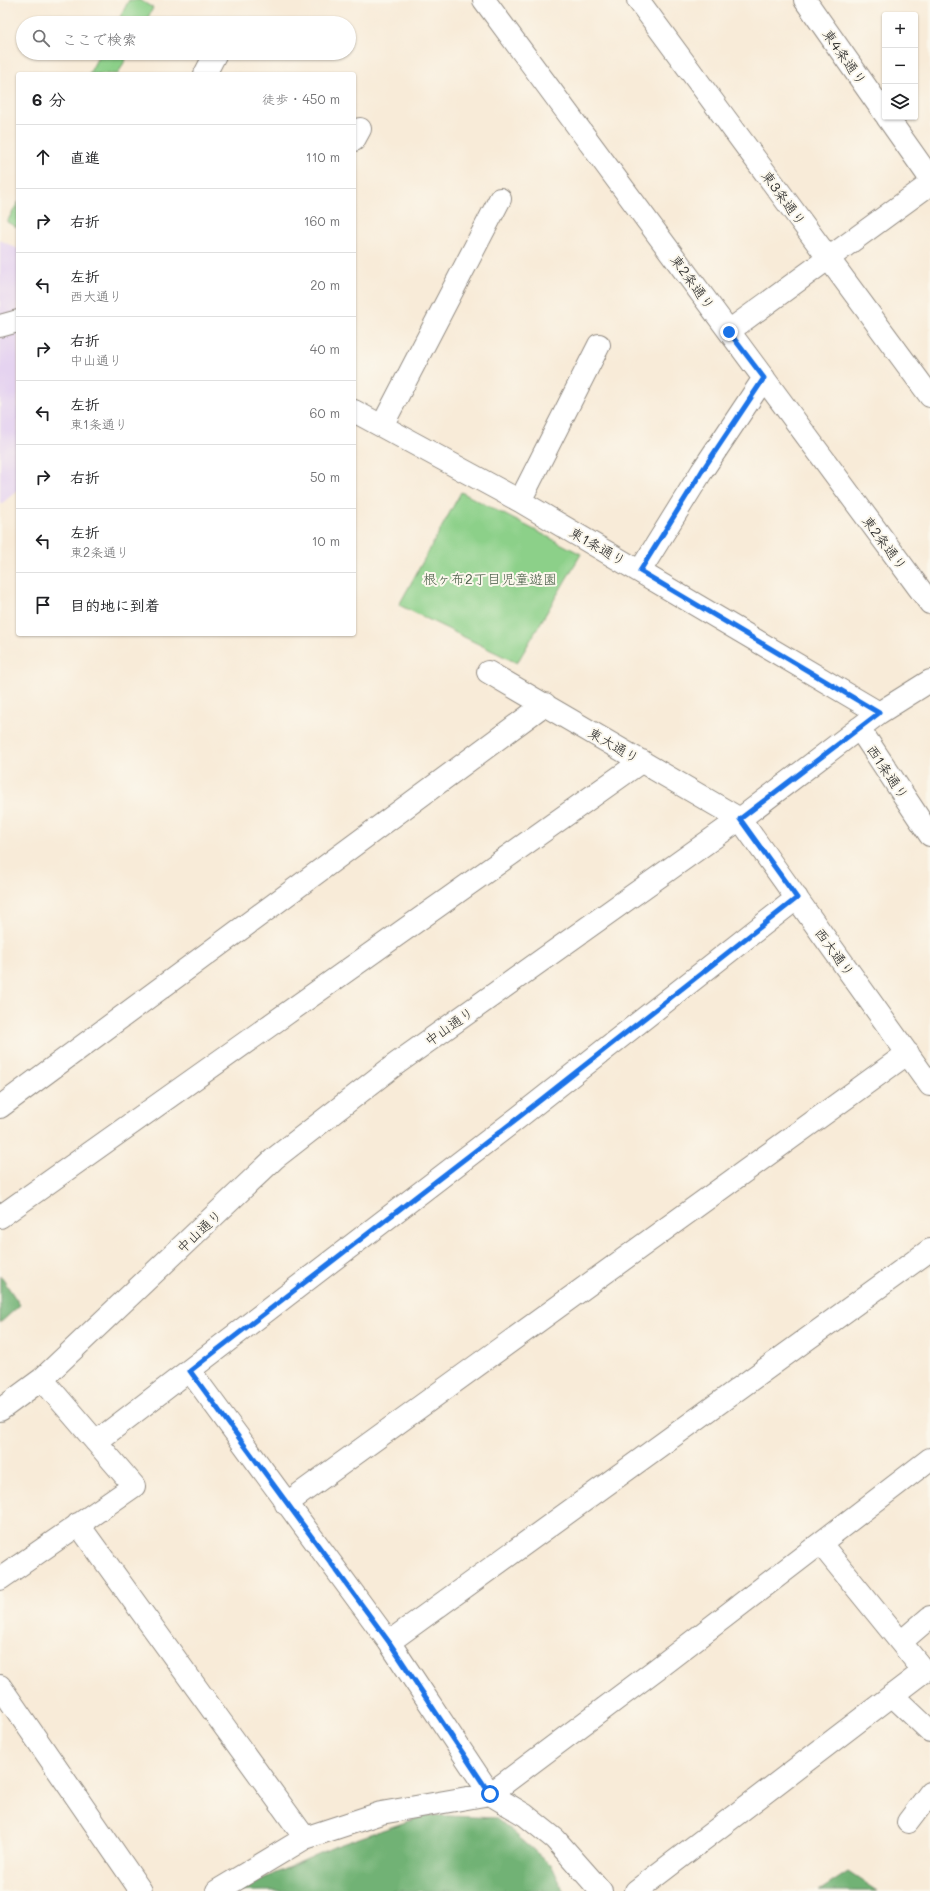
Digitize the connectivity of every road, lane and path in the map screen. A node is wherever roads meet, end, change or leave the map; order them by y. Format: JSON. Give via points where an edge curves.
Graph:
{"nodes":[{"id":1,"x":484,"y":0,"type":"edge"},
{"id":2,"x":638,"y":0,"type":"edge"},
{"id":3,"x":805,"y":0,"type":"edge"},
{"id":4,"x":212,"y":60,"type":"edge"},
{"id":5,"x":206,"y":72,"type":"edge"},
{"id":6,"x":882,"y":110,"type":"edge"},
{"id":7,"x":889,"y":120,"type":"edge"},
{"id":8,"x":930,"y":178,"type":"edge"},
{"id":9,"x":930,"y":184,"type":"edge"},
{"id":10,"x":500,"y":199,"type":"dead end"},
{"id":11,"x":828,"y":258,"type":"junction"},
{"id":12,"x":16,"y":322,"type":"edge"},
{"id":13,"x":0,"y":326,"type":"edge"},
{"id":14,"x":729,"y":332,"type":"junction"},
{"id":15,"x":599,"y":345,"type":"dead end"},
{"id":16,"x":764,"y":378,"type":"junction"},
{"id":17,"x":930,"y":396,"type":"edge"},
{"id":18,"x":356,"y":412,"type":"edge"},
{"id":19,"x":382,"y":426,"type":"junction"},
{"id":20,"x":520,"y":501,"type":"junction"},
{"id":21,"x":640,"y":571,"type":"junction"},
{"id":22,"x":930,"y":603,"type":"edge"},
{"id":23,"x":488,"y":672,"type":"dead end"},
{"id":24,"x":930,"y":681,"type":"edge"},
{"id":25,"x":545,"y":704,"type":"junction"},
{"id":26,"x":879,"y":713,"type":"junction"},
{"id":27,"x":859,"y":728,"type":"junction"},
{"id":28,"x":642,"y":761,"type":"junction"},
{"id":29,"x":740,"y":819,"type":"junction"},
{"id":30,"x":930,"y":835,"type":"edge"},
{"id":31,"x":797,"y":898,"type":"junction"},
{"id":32,"x":908,"y":1053,"type":"junction"},
{"id":33,"x":930,"y":1085,"type":"edge"},
{"id":34,"x":0,"y":1107,"type":"edge"},
{"id":35,"x":0,"y":1217,"type":"edge"},
{"id":36,"x":930,"y":1250,"type":"edge"},
{"id":37,"x":190,"y":1371,"type":"junction"},
{"id":38,"x":42,"y":1379,"type":"junction"},
{"id":39,"x":0,"y":1410,"type":"edge"},
{"id":40,"x":96,"y":1442,"type":"junction"},
{"id":41,"x":930,"y":1459,"type":"edge"},
{"id":42,"x":286,"y":1504,"type":"junction"},
{"id":43,"x":78,"y":1524,"type":"junction"},
{"id":44,"x":821,"y":1544,"type":"junction"},
{"id":45,"x":0,"y":1579,"type":"edge"},
{"id":46,"x":930,"y":1617,"type":"edge"},
{"id":47,"x":389,"y":1642,"type":"junction"},
{"id":48,"x":900,"y":1642,"type":"junction"},
{"id":49,"x":0,"y":1686,"type":"edge"},
{"id":50,"x":892,"y":1695,"type":"junction"},
{"id":51,"x":930,"y":1731,"type":"edge"},
{"id":52,"x":930,"y":1793,"type":"edge"},
{"id":53,"x":490,"y":1794,"type":"junction"},
{"id":54,"x":908,"y":1822,"type":"dead end"},
{"id":55,"x":305,"y":1838,"type":"junction"},
{"id":56,"x":141,"y":1891,"type":"edge"},
{"id":57,"x":217,"y":1891,"type":"edge"},
{"id":58,"x":601,"y":1891,"type":"edge"},
{"id":59,"x":636,"y":1891,"type":"edge"}],
"edges":[{"from":1,"to":14,"type":"street","name":"東2条通り"},
{"from":2,"to":11,"type":"street","name":"東3条通り"},
{"from":3,"to":6,"type":"street","name":"東4条通り"},
{"from":4,"to":5,"type":"street"},
{"from":7,"to":8,"type":"street"},
{"from":9,"to":11,"type":"street"},
{"from":10,"to":19,"type":"street"},
{"from":11,"to":14,"type":"street"},
{"from":11,"to":17,"type":"street","name":"東3条通り"},
{"from":12,"to":13,"type":"street"},
{"from":14,"to":16,"type":"street","name":"東2条通り"},
{"from":15,"to":20,"type":"street"},
{"from":16,"to":21,"type":"street"},
{"from":16,"to":22,"type":"street","name":"東2条通り"},
{"from":18,"to":19,"type":"street","name":"東1条通り"},
{"from":19,"to":20,"type":"street","name":"東1条通り"},
{"from":20,"to":21,"type":"street","name":"東1条通り"},
{"from":21,"to":26,"type":"street","name":"東1条通り"},
{"from":23,"to":25,"type":"street","name":"東大通り"},
{"from":24,"to":26,"type":"street","name":"中山通り"},
{"from":25,"to":28,"type":"street","name":"東大通り"},
{"from":25,"to":34,"type":"street"},
{"from":26,"to":27,"type":"street","name":"中山通り"},
{"from":27,"to":29,"type":"street","name":"中山通り"},
{"from":27,"to":30,"type":"street","name":"西1条通り"},
{"from":28,"to":29,"type":"street","name":"東大通り"},
{"from":28,"to":35,"type":"street"},
{"from":29,"to":31,"type":"street","name":"西大通り"},
{"from":29,"to":38,"type":"street","name":"中山通り","via":[[396,1064],[275,1158]]},
{"from":31,"to":32,"type":"street","name":"西大通り"},
{"from":31,"to":37,"type":"street"},
{"from":32,"to":33,"type":"street","name":"西大通り"},
{"from":32,"to":42,"type":"street"},
{"from":36,"to":47,"type":"street"},
{"from":37,"to":40,"type":"street"},
{"from":37,"to":42,"type":"street"},
{"from":38,"to":39,"type":"street","name":"中山通り"},
{"from":38,"to":40,"type":"street"},
{"from":40,"to":43,"type":"street","via":[[134,1486]]},
{"from":41,"to":44,"type":"street"},
{"from":42,"to":47,"type":"street"},
{"from":43,"to":45,"type":"street"},
{"from":43,"to":55,"type":"street"},
{"from":44,"to":48,"type":"street"},
{"from":44,"to":53,"type":"street"},
{"from":46,"to":48,"type":"street"},
{"from":47,"to":53,"type":"street"},
{"from":48,"to":50,"type":"street","via":[[924,1671]]},
{"from":49,"to":56,"type":"street"},
{"from":50,"to":51,"type":"street"},
{"from":50,"to":59,"type":"street"},
{"from":52,"to":54,"type":"street"},
{"from":53,"to":55,"type":"street","via":[[381,1813]]},
{"from":53,"to":58,"type":"street","via":[[525,1815],[555,1839]]},
{"from":55,"to":57,"type":"street"}]}
